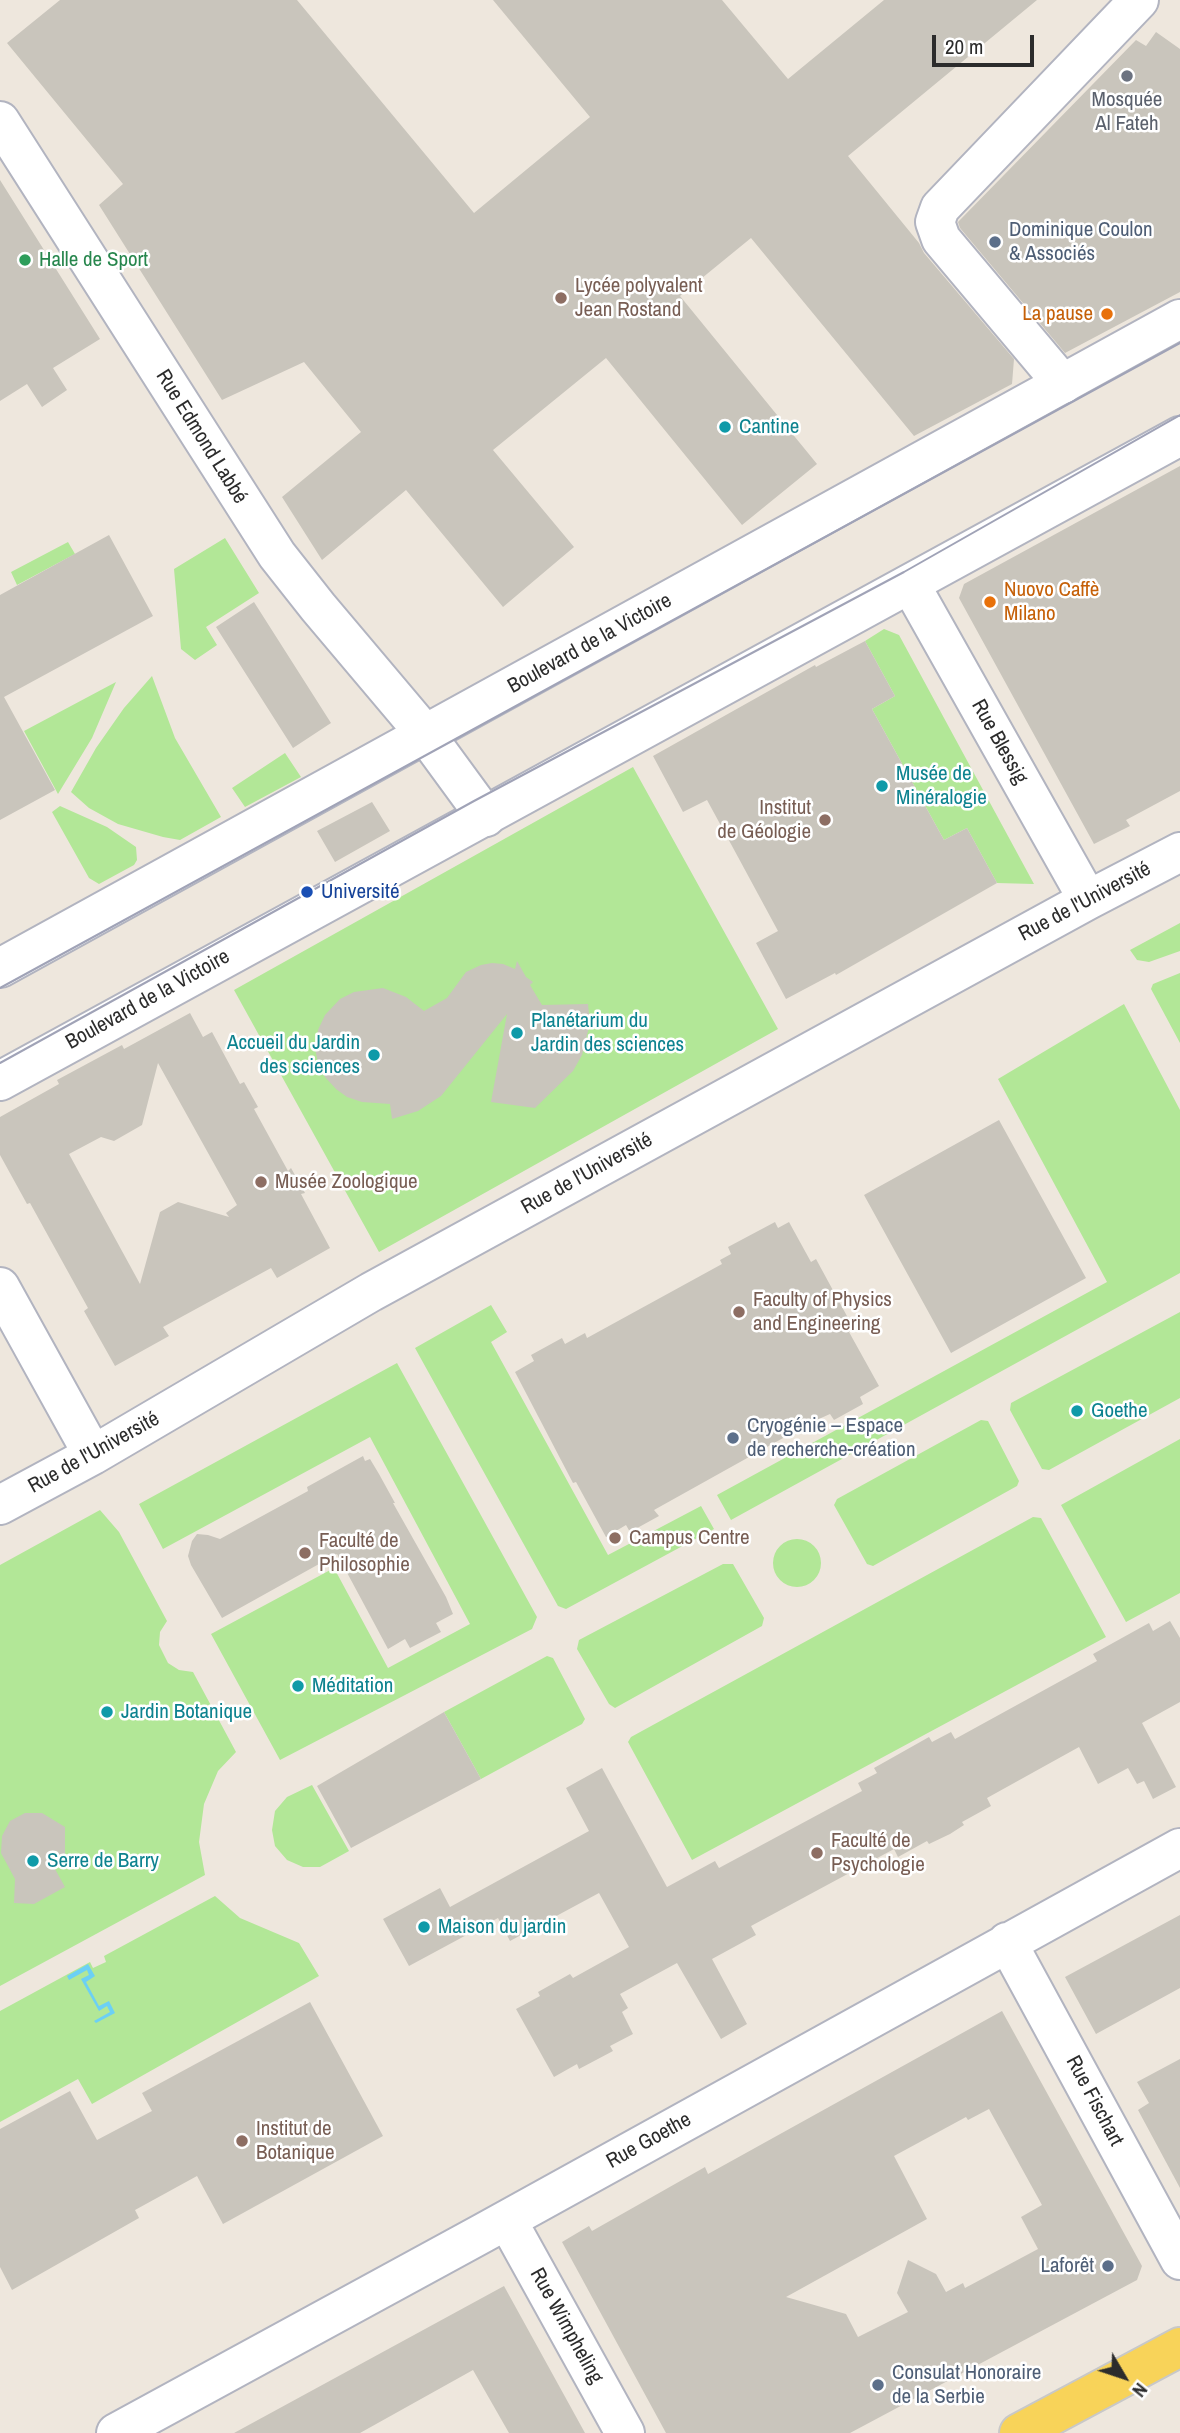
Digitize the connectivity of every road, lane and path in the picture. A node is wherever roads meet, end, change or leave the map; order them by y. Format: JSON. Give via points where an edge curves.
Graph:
{"nodes":[{"id":1,"x":1139,"y":0,"type":"edge"},
{"id":2,"x":0,"y":121,"type":"edge"},
{"id":3,"x":1180,"y":319,"type":"edge"},
{"id":4,"x":1063,"y":384,"type":"junction"},
{"id":5,"x":1180,"y":436,"type":"edge"},
{"id":6,"x":911,"y":584,"type":"junction"},
{"id":7,"x":426,"y":735,"type":"junction"},
{"id":8,"x":486,"y":817,"type":"junction"},
{"id":9,"x":1180,"y":852,"type":"edge"},
{"id":10,"x":1088,"y":900,"type":"junction"},
{"id":11,"x":0,"y":968,"type":"edge"},
{"id":12,"x":0,"y":1081,"type":"edge"},
{"id":13,"x":0,"y":1287,"type":"edge"},
{"id":14,"x":93,"y":1455,"type":"junction"},
{"id":15,"x":0,"y":1505,"type":"edge"},
{"id":16,"x":1180,"y":1848,"type":"edge"},
{"id":17,"x":1007,"y":1942,"type":"junction"},
{"id":18,"x":508,"y":2220,"type":"junction"},
{"id":19,"x":1180,"y":2260,"type":"edge"},
{"id":20,"x":1180,"y":2347,"type":"edge"},
{"id":21,"x":116,"y":2433,"type":"edge"},
{"id":22,"x":625,"y":2433,"type":"edge"},
{"id":23,"x":1019,"y":2433,"type":"edge"}],
"edges":[{"from":1,"to":4,"type":"street","via":[[940,208],[935,222],[942,239]]},
{"from":2,"to":7,"type":"street","name":"Rue Edmond Labbé","via":[[277,555]]},
{"from":3,"to":4,"type":"street","name":"Boulevard de la Victoire"},
{"from":4,"to":7,"type":"street","name":"Boulevard de la Victoire"},
{"from":5,"to":6,"type":"street","name":"Boulevard de la Victoire"},
{"from":6,"to":8,"type":"street","name":"Boulevard de la Victoire"},
{"from":6,"to":10,"type":"street","name":"Rue Blessig"},
{"from":7,"to":8,"type":"street","name":"Rue Edmond Labbé"},
{"from":7,"to":11,"type":"street","name":"Boulevard de la Victoire"},
{"from":8,"to":12,"type":"street","name":"Boulevard de la Victoire"},
{"from":9,"to":10,"type":"street","name":"Rue de l'Université"},
{"from":10,"to":14,"type":"street","name":"Rue de l'Université","via":[[370,1292]]},
{"from":13,"to":14,"type":"street"},
{"from":14,"to":15,"type":"street","name":"Rue de l'Université"},
{"from":16,"to":17,"type":"street","name":"Rue Goethe"},
{"from":17,"to":18,"type":"street","name":"Rue Goethe"},
{"from":17,"to":19,"type":"street","name":"Rue Fischart"},
{"from":18,"to":21,"type":"street","name":"Rue Goethe"},
{"from":18,"to":22,"type":"street","name":"Rue Wimpheling"},
{"from":20,"to":23,"type":"main road"}]}
